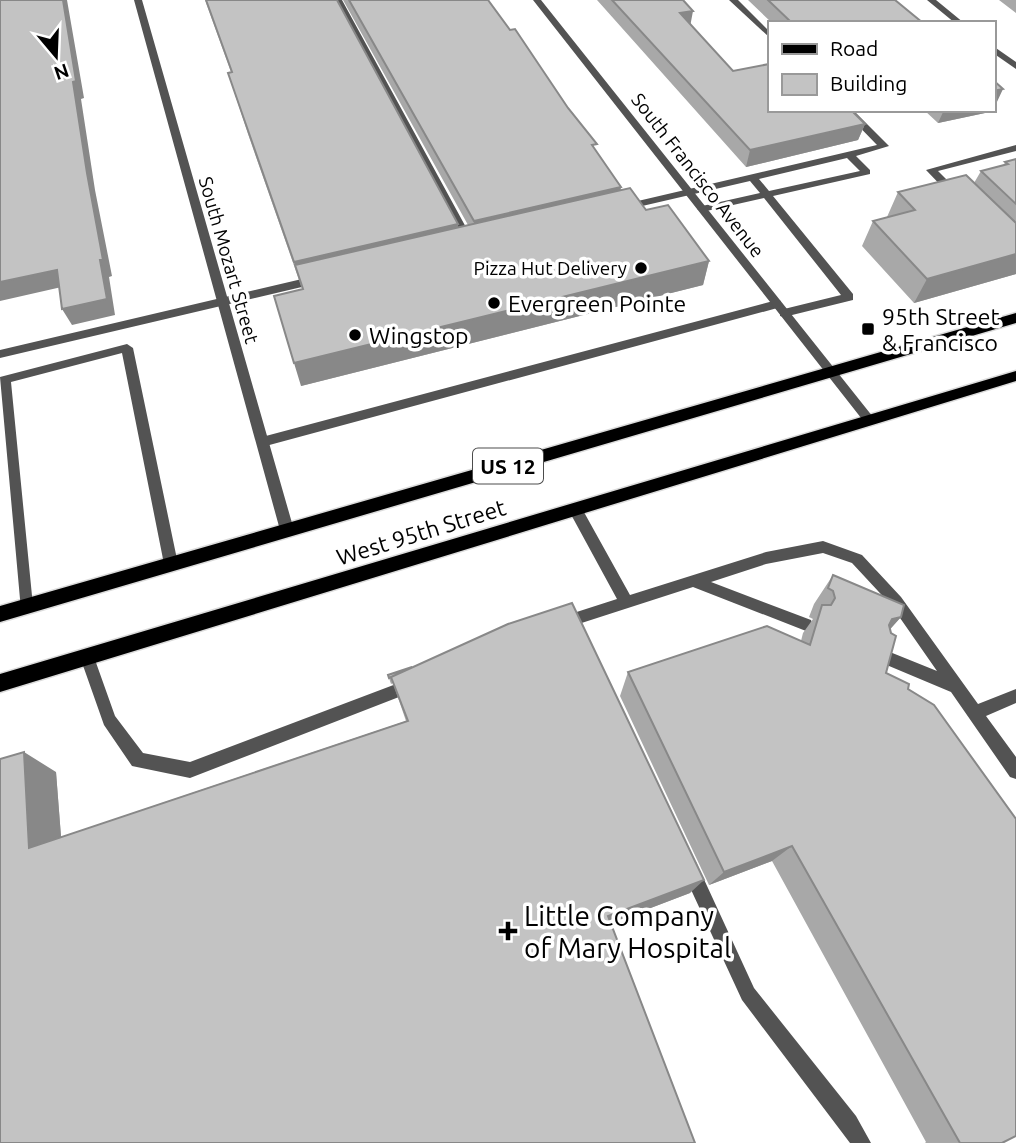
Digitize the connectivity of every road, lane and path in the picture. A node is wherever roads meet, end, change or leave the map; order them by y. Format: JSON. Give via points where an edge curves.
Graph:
{"nodes":[{"id":1,"x":138,"y":0,"type":"edge"},
{"id":2,"x":338,"y":0,"type":"edge"},
{"id":3,"x":537,"y":0,"type":"edge"},
{"id":4,"x":733,"y":0,"type":"edge"},
{"id":5,"x":931,"y":0,"type":"edge"},
{"id":6,"x":957,"y":21,"type":"edge"},
{"id":7,"x":768,"y":34,"type":"edge"},
{"id":8,"x":995,"y":50,"type":"edge"},
{"id":9,"x":1016,"y":66,"type":"edge"},
{"id":10,"x":849,"y":112,"type":"edge"},
{"id":11,"x":1016,"y":148,"type":"edge"},
{"id":12,"x":849,"y":154,"type":"junction"},
{"id":13,"x":752,"y":177,"type":"junction"},
{"id":14,"x":689,"y":192,"type":"junction"},
{"id":15,"x":766,"y":194,"type":"junction"},
{"id":16,"x":959,"y":198,"type":"edge"},
{"id":17,"x":702,"y":209,"type":"junction"},
{"id":18,"x":610,"y":211,"type":"edge"},
{"id":19,"x":482,"y":241,"type":"edge"},
{"id":20,"x":470,"y":244,"type":"junction"},
{"id":21,"x":456,"y":247,"type":"edge"},
{"id":22,"x":334,"y":275,"type":"edge"},
{"id":23,"x":223,"y":302,"type":"junction"},
{"id":24,"x":781,"y":309,"type":"junction"},
{"id":25,"x":1016,"y":318,"type":"edge"},
{"id":26,"x":0,"y":354,"type":"edge"},
{"id":27,"x":831,"y":372,"type":"junction"},
{"id":28,"x":1015,"y":376,"type":"edge"},
{"id":29,"x":869,"y":420,"type":"junction"},
{"id":30,"x":262,"y":442,"type":"junction"},
{"id":31,"x":575,"y":509,"type":"junction"},
{"id":32,"x":287,"y":530,"type":"junction"},
{"id":33,"x":171,"y":564,"type":"junction"},
{"id":34,"x":693,"y":581,"type":"junction"},
{"id":35,"x":626,"y":602,"type":"junction"},
{"id":36,"x":26,"y":606,"type":"junction"},
{"id":37,"x":0,"y":614,"type":"edge"},
{"id":38,"x":806,"y":625,"type":"dead end"},
{"id":39,"x":551,"y":627,"type":"edge"},
{"id":40,"x":875,"y":653,"type":"edge"},
{"id":41,"x":87,"y":657,"type":"junction"},
{"id":42,"x":421,"y":681,"type":"edge"},
{"id":43,"x":0,"y":683,"type":"edge"},
{"id":44,"x":956,"y":687,"type":"junction"},
{"id":45,"x":1016,"y":696,"type":"edge"},
{"id":46,"x":975,"y":713,"type":"junction"},
{"id":47,"x":1016,"y":771,"type":"edge"},
{"id":48,"x":684,"y":856,"type":"edge"},
{"id":49,"x":861,"y":1143,"type":"edge"}],
"edges":[{"from":1,"to":23,"type":"street","name":"South Mozart Street"},
{"from":2,"to":20,"type":"street"},
{"from":3,"to":14,"type":"street","name":"South Francisco Avenue"},
{"from":4,"to":7,"type":"street"},
{"from":5,"to":6,"type":"street"},
{"from":8,"to":9,"type":"street"},
{"from":10,"to":12,"type":"street","via":[[884,146]]},
{"from":11,"to":16,"type":"street","via":[[931,170]]},
{"from":12,"to":13,"type":"street"},
{"from":12,"to":15,"type":"street","via":[[867,172]]},
{"from":13,"to":14,"type":"street"},
{"from":13,"to":15,"type":"street"},
{"from":14,"to":17,"type":"street","name":"South Francisco Avenue"},
{"from":14,"to":18,"type":"street"},
{"from":15,"to":17,"type":"street"},
{"from":15,"to":24,"type":"street","via":[[849,296]]},
{"from":17,"to":24,"type":"street","name":"South Francisco Avenue"},
{"from":19,"to":20,"type":"street"},
{"from":20,"to":21,"type":"street"},
{"from":22,"to":23,"type":"street"},
{"from":23,"to":26,"type":"street"},
{"from":23,"to":30,"type":"street","name":"South Mozart Street"},
{"from":24,"to":27,"type":"street","name":"South Francisco Avenue"},
{"from":24,"to":30,"type":"street"},
{"from":25,"to":27,"type":"main road","name":"West 95th Street","number":"US 12"},
{"from":27,"to":29,"type":"street","name":"South Francisco Avenue"},
{"from":27,"to":32,"type":"main road","name":"West 95th Street","number":"US 12"},
{"from":28,"to":29,"type":"main road","name":"West 95th Street","number":"US 12"},
{"from":29,"to":31,"type":"main road","name":"West 95th Street","number":"US 12"},
{"from":30,"to":32,"type":"street","name":"South Mozart Street"},
{"from":31,"to":35,"type":"street"},
{"from":31,"to":41,"type":"main road","name":"West 95th Street","number":"US 12"},
{"from":32,"to":33,"type":"main road","name":"West 95th Street","number":"US 12"},
{"from":33,"to":36,"type":"main road","name":"West 95th Street","number":"US 12"},
{"from":33,"to":36,"type":"street","via":[[127,348],[5,379]]},
{"from":34,"to":35,"type":"street"},
{"from":34,"to":38,"type":"street"},
{"from":34,"to":44,"type":"street","via":[[766,558],[824,547],[857,559],[896,601]]},
{"from":35,"to":39,"type":"street","via":[[577,625]]},
{"from":36,"to":37,"type":"main road","name":"West 95th Street","number":"US 12"},
{"from":40,"to":44,"type":"street"},
{"from":41,"to":42,"type":"street","via":[[109,720],[138,760],[190,770]]},
{"from":41,"to":43,"type":"main road","name":"West 95th Street","number":"US 12"},
{"from":44,"to":46,"type":"street"},
{"from":45,"to":46,"type":"street"},
{"from":46,"to":47,"type":"street"},
{"from":48,"to":49,"type":"street","via":[[748,994]]}]}
